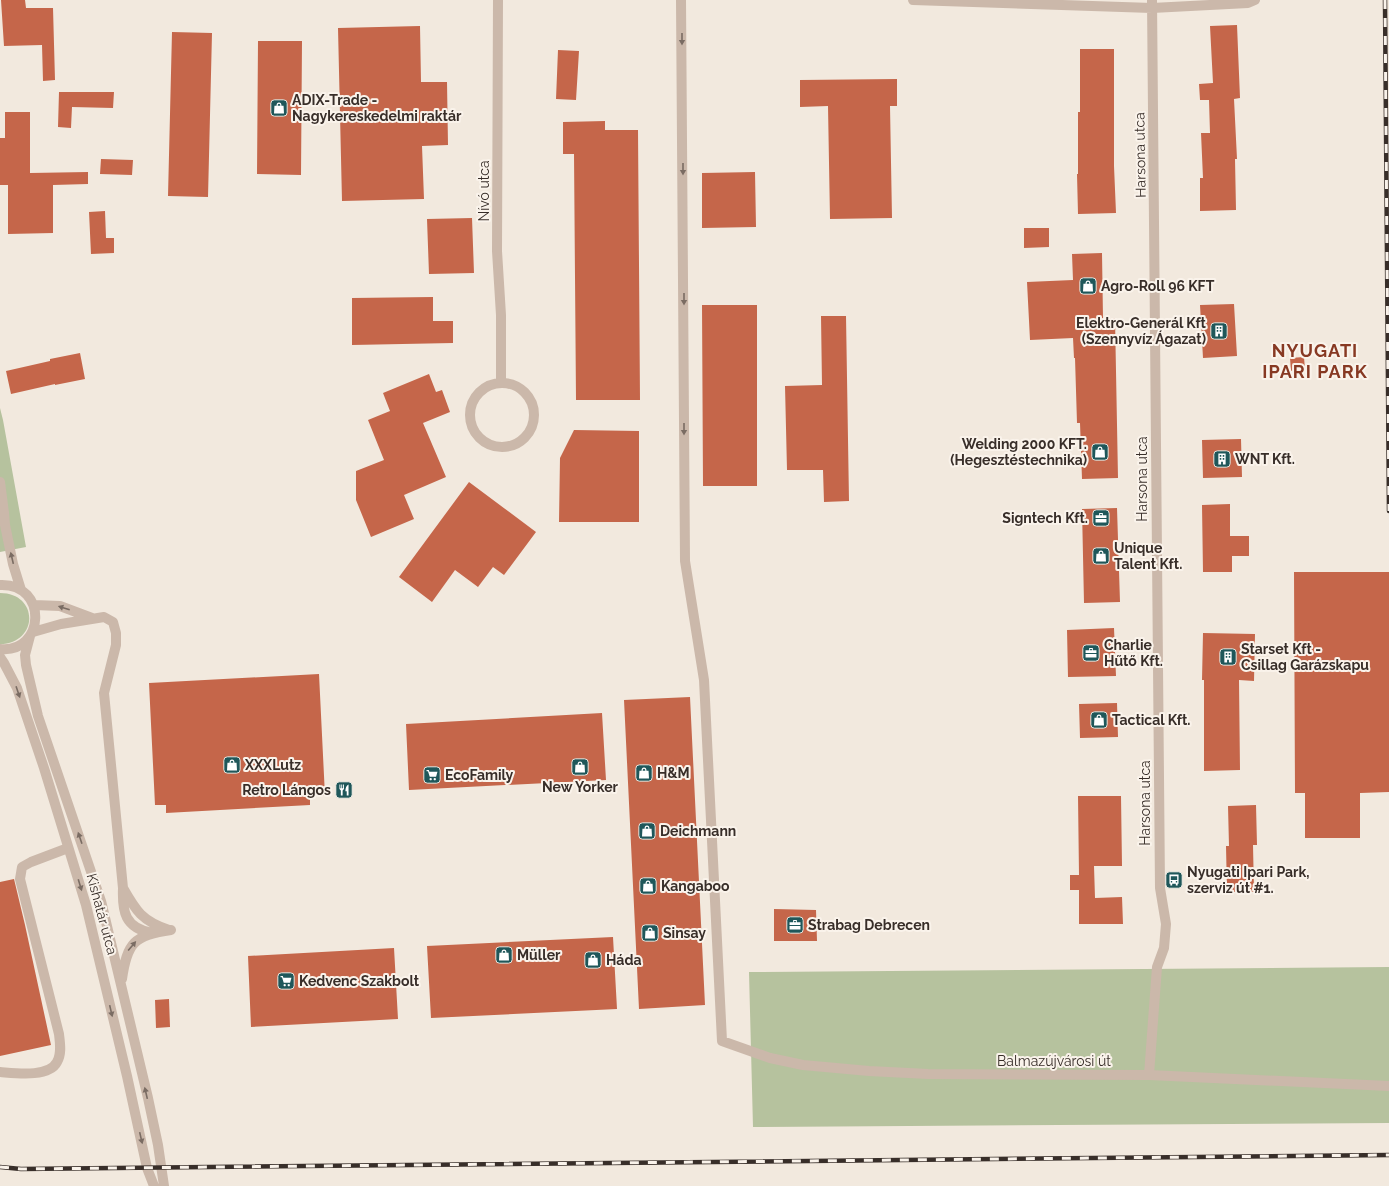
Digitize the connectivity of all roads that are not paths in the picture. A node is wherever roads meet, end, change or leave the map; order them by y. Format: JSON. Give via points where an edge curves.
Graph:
{"nodes":[{"id":1,"x":498,"y":0,"type":"edge"},
{"id":2,"x":682,"y":0,"type":"edge"},
{"id":3,"x":913,"y":0,"type":"edge"},
{"id":4,"x":1255,"y":0,"type":"edge"},
{"id":5,"x":1152,"y":4,"type":"edge"},
{"id":6,"x":501,"y":383,"type":"junction"},
{"id":7,"x":0,"y":482,"type":"edge"},
{"id":8,"x":4,"y":525,"type":"junction"},
{"id":9,"x":0,"y":541,"type":"edge"},
{"id":10,"x":0,"y":585,"type":"edge"},
{"id":11,"x":21,"y":590,"type":"junction"},
{"id":12,"x":34,"y":605,"type":"junction"},
{"id":13,"x":94,"y":619,"type":"junction"},
{"id":14,"x":31,"y":634,"type":"junction"},
{"id":15,"x":0,"y":649,"type":"edge"},
{"id":16,"x":0,"y":657,"type":"edge"},
{"id":17,"x":68,"y":848,"type":"junction"},
{"id":18,"x":123,"y":888,"type":"junction"},
{"id":19,"x":152,"y":933,"type":"junction"},
{"id":20,"x":121,"y":983,"type":"junction"},
{"id":21,"x":0,"y":1072,"type":"edge"},
{"id":22,"x":1149,"y":1075,"type":"junction"},
{"id":23,"x":1389,"y":1086,"type":"edge"},
{"id":24,"x":154,"y":1186,"type":"edge"},
{"id":25,"x":164,"y":1186,"type":"edge"}],
"edges":[{"from":1,"to":6,"type":"street","name":"Nívó utca"},
{"from":2,"to":22,"type":"street","name":"Balmazújvárosi út","one_way":true,"via":[[685,561],[704,680],[722,1041],[770,1058],[803,1065],[869,1071],[928,1074]]},
{"from":3,"to":5,"type":"street"},
{"from":4,"to":5,"type":"street","via":[[1248,4]]},
{"from":5,"to":22,"type":"street","name":"Harsona utca","via":[[1160,888],[1166,924],[1164,948],[1157,967]]},
{"from":6,"to":6,"type":"street","via":[[491,384],[483,389],[471,404],[470,414],[471,424],[482,440],[502,446],[522,439],[533,422],[533,412],[531,403],[519,388]]},
{"from":7,"to":8,"type":"street"},
{"from":8,"to":9,"type":"street"},
{"from":11,"to":8,"type":"street","one_way":true},
{"from":10,"to":11,"type":"street"},
{"from":11,"to":12,"type":"street"},
{"from":13,"to":12,"type":"street","one_way":true,"via":[[60,606]]},
{"from":12,"to":14,"type":"street","name":"Kishatár utca","via":[[36,618]]},
{"from":13,"to":14,"type":"street","via":[[61,624]]},
{"from":13,"to":18,"type":"street","via":[[104,617],[113,622],[116,633],[116,645],[104,693]]},
{"from":14,"to":15,"type":"street","via":[[13,648]]},
{"from":20,"to":14,"type":"street","name":"Kishatár utca","one_way":true,"via":[[101,901],[38,716],[25,655]]},
{"from":16,"to":17,"type":"street","name":"Kishatár utca","one_way":true,"via":[[17,688]]},
{"from":17,"to":21,"type":"street","via":[[22,867],[20,879],[59,1034],[59,1056],[54,1066],[42,1071],[26,1074]]},
{"from":17,"to":24,"type":"street","name":"Kishatár utca","one_way":true,"via":[[97,948],[147,1168]]},
{"from":18,"to":19,"type":"street","via":[[123,906],[128,920],[137,929]]},
{"from":18,"to":19,"type":"street","via":[[138,913],[156,926],[171,930]]},
{"from":20,"to":19,"type":"street","one_way":true,"via":[[128,950],[132,944]]},
{"from":25,"to":20,"type":"street","name":"Kishatár utca","one_way":true,"via":[[156,1138]]},
{"from":22,"to":23,"type":"street","name":"Balmazújvárosi út"}]}
